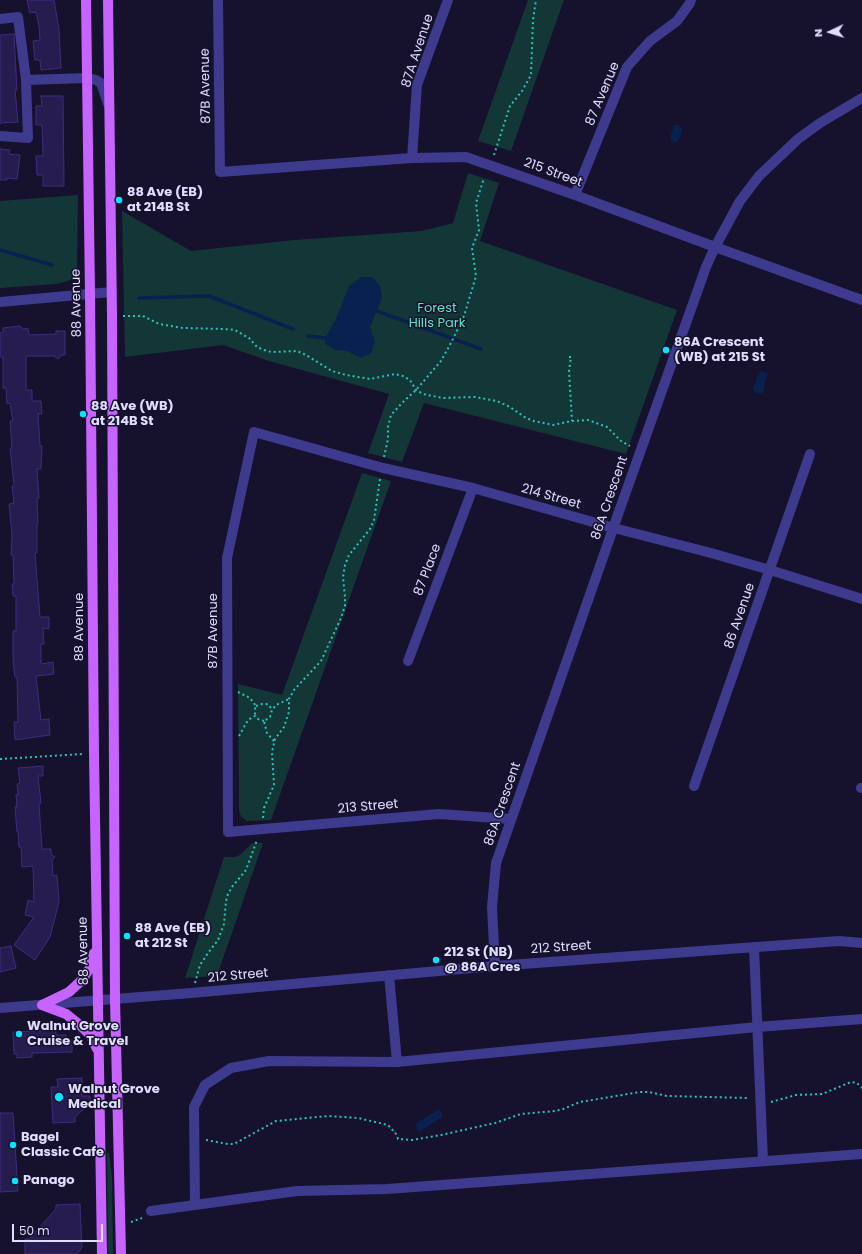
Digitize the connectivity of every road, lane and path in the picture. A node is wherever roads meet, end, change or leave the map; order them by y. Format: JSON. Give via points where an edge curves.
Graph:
{"nodes":[{"id":1,"x":86,"y":0,"type":"edge"},
{"id":2,"x":108,"y":0,"type":"edge"},
{"id":3,"x":218,"y":0,"type":"edge"},
{"id":4,"x":448,"y":0,"type":"edge"},
{"id":5,"x":536,"y":0,"type":"edge"},
{"id":6,"x":690,"y":0,"type":"edge"},
{"id":7,"x":0,"y":19,"type":"edge"},
{"id":8,"x":88,"y":78,"type":"junction"},
{"id":9,"x":26,"y":80,"type":"junction"},
{"id":10,"x":862,"y":98,"type":"edge"},
{"id":11,"x":109,"y":106,"type":"junction"},
{"id":12,"x":0,"y":136,"type":"edge"},
{"id":13,"x":493,"y":156,"type":"dead end"},
{"id":14,"x":412,"y":158,"type":"junction"},
{"id":15,"x":220,"y":172,"type":"joint"},
{"id":16,"x":484,"y":178,"type":"dead end"},
{"id":17,"x":575,"y":195,"type":"junction"},
{"id":18,"x":715,"y":247,"type":"junction"},
{"id":19,"x":112,"y":292,"type":"junction"},
{"id":20,"x":90,"y":294,"type":"junction"},
{"id":21,"x":862,"y":300,"type":"edge"},
{"id":22,"x":0,"y":302,"type":"edge"},
{"id":23,"x":112,"y":316,"type":"junction"},
{"id":24,"x":569,"y":357,"type":"dead end"},
{"id":25,"x":416,"y":390,"type":"junction"},
{"id":26,"x":572,"y":421,"type":"junction"},
{"id":27,"x":254,"y":432,"type":"joint"},
{"id":28,"x":641,"y":450,"type":"junction"},
{"id":29,"x":810,"y":454,"type":"dead end"},
{"id":30,"x":383,"y":468,"type":"junction"},
{"id":31,"x":473,"y":488,"type":"junction"},
{"id":32,"x":614,"y":528,"type":"junction"},
{"id":33,"x":770,"y":570,"type":"junction"},
{"id":34,"x":862,"y":599,"type":"edge"},
{"id":35,"x":408,"y":661,"type":"dead end"},
{"id":36,"x":236,"y":691,"type":"dead end"},
{"id":37,"x":289,"y":699,"type":"junction"},
{"id":38,"x":256,"y":706,"type":"junction"},
{"id":39,"x":272,"y":710,"type":"junction"},
{"id":40,"x":255,"y":716,"type":"junction"},
{"id":41,"x":264,"y":721,"type":"junction"},
{"id":42,"x":237,"y":741,"type":"dead end"},
{"id":43,"x":274,"y":741,"type":"junction"},
{"id":44,"x":94,"y":754,"type":"junction"},
{"id":45,"x":0,"y":759,"type":"edge"},
{"id":46,"x":694,"y":786,"type":"dead end"},
{"id":47,"x":511,"y":819,"type":"junction"},
{"id":48,"x":262,"y":823,"type":"dead end"},
{"id":49,"x":228,"y":832,"type":"joint"},
{"id":50,"x":257,"y":840,"type":"dead end"},
{"id":51,"x":862,"y":942,"type":"edge"},
{"id":52,"x":97,"y":944,"type":"junction"},
{"id":53,"x":754,"y":947,"type":"junction"},
{"id":54,"x":495,"y":966,"type":"junction"},
{"id":55,"x":389,"y":975,"type":"junction"},
{"id":56,"x":191,"y":994,"type":"junction"},
{"id":57,"x":115,"y":999,"type":"junction"},
{"id":58,"x":98,"y":1000,"type":"junction"},
{"id":59,"x":42,"y":1005,"type":"junction"},
{"id":60,"x":0,"y":1008,"type":"edge"},
{"id":61,"x":862,"y":1019,"type":"edge"},
{"id":62,"x":757,"y":1027,"type":"junction"},
{"id":63,"x":98,"y":1051,"type":"junction"},
{"id":64,"x":397,"y":1062,"type":"junction"},
{"id":65,"x":862,"y":1088,"type":"edge"},
{"id":66,"x":761,"y":1103,"type":"junction"},
{"id":67,"x":195,"y":1138,"type":"junction"},
{"id":68,"x":862,"y":1154,"type":"edge"},
{"id":69,"x":764,"y":1161,"type":"junction"},
{"id":70,"x":195,"y":1204,"type":"junction"},
{"id":71,"x":151,"y":1211,"type":"dead end"},
{"id":72,"x":102,"y":1254,"type":"edge"},
{"id":73,"x":121,"y":1254,"type":"edge"}],
"edges":[{"from":1,"to":8,"type":"main road","name":"88 Avenue"},
{"from":2,"to":11,"type":"main road"},
{"from":3,"to":15,"type":"street","name":"87B Avenue"},
{"from":4,"to":14,"type":"street","name":"87A Avenue","via":[[417,85]]},
{"from":5,"to":13,"type":"path","via":[[531,75],[510,106]]},
{"from":6,"to":17,"type":"street","name":"87 Avenue","via":[[677,21],[650,41],[627,67]]},
{"from":7,"to":9,"type":"street","via":[[18,17]]},
{"from":8,"to":9,"type":"street"},
{"from":8,"to":11,"type":"street","via":[[101,83]]},
{"from":8,"to":20,"type":"main road","name":"88 Avenue"},
{"from":9,"to":12,"type":"street","via":[[28,138]]},
{"from":10,"to":18,"type":"street","name":"86A Crescent","via":[[798,139],[759,176],[740,201]]},
{"from":11,"to":19,"type":"main road"},
{"from":14,"to":15,"type":"street","name":"215 Street"},
{"from":14,"to":17,"type":"street","name":"215 Street","via":[[466,157]]},
{"from":16,"to":25,"type":"path","via":[[476,203],[478,230],[472,248],[476,276],[464,316],[441,361]]},
{"from":17,"to":18,"type":"street","name":"215 Street"},
{"from":18,"to":21,"type":"street","name":"215 Street"},
{"from":18,"to":28,"type":"street","name":"86A Crescent"},
{"from":19,"to":20,"type":"street"},
{"from":19,"to":23,"type":"main road"},
{"from":20,"to":22,"type":"street"},
{"from":20,"to":44,"type":"main road","name":"88 Avenue"},
{"from":23,"to":25,"type":"path","via":[[143,316],[158,324],[183,328],[235,330],[264,350],[297,351],[332,371],[361,379],[395,374],[403,376],[410,380]]},
{"from":23,"to":57,"type":"main road"},
{"from":24,"to":26,"type":"path"},
{"from":25,"to":26,"type":"path","via":[[443,398],[476,397],[497,401],[530,420],[553,425]]},
{"from":25,"to":30,"type":"path","via":[[391,415]]},
{"from":26,"to":28,"type":"path","via":[[588,420],[598,423],[607,427],[626,444]]},
{"from":27,"to":30,"type":"street","name":"214 Street"},
{"from":27,"to":49,"type":"street","name":"87B Avenue","via":[[227,558]]},
{"from":28,"to":32,"type":"street","name":"86A Crescent"},
{"from":29,"to":33,"type":"street","name":"86 Avenue"},
{"from":30,"to":31,"type":"street","name":"214 Street"},
{"from":30,"to":37,"type":"path","via":[[374,520],[349,555],[345,565],[345,606],[341,618],[322,661],[294,690]]},
{"from":31,"to":32,"type":"street","name":"214 Street"},
{"from":31,"to":35,"type":"street","name":"87 Place"},
{"from":32,"to":33,"type":"street","name":"214 Street"},
{"from":32,"to":47,"type":"street","name":"86A Crescent"},
{"from":33,"to":34,"type":"street","name":"214 Street"},
{"from":33,"to":46,"type":"street","name":"86 Avenue"},
{"from":36,"to":38,"type":"path","via":[[250,698]]},
{"from":37,"to":39,"type":"path","via":[[276,705]]},
{"from":37,"to":43,"type":"path","via":[[289,712],[284,727]]},
{"from":38,"to":39,"type":"path","via":[[269,705]]},
{"from":38,"to":40,"type":"path"},
{"from":39,"to":41,"type":"path","via":[[270,717]]},
{"from":40,"to":41,"type":"path"},
{"from":40,"to":42,"type":"path","via":[[248,720]]},
{"from":41,"to":43,"type":"path","via":[[267,733]]},
{"from":43,"to":48,"type":"path","via":[[274,785],[264,808]]},
{"from":44,"to":45,"type":"path"},
{"from":44,"to":52,"type":"main road","name":"88 Avenue"},
{"from":47,"to":49,"type":"street","name":"213 Street","via":[[439,814]]},
{"from":47,"to":54,"type":"street","name":"86A Crescent","via":[[496,863],[492,907]]},
{"from":50,"to":56,"type":"path","via":[[246,870],[228,894],[224,924],[218,940],[200,965]]},
{"from":51,"to":53,"type":"street","name":"212 Street","via":[[839,941]]},
{"from":52,"to":58,"type":"main road","name":"88 Avenue"},
{"from":52,"to":59,"type":"main road","via":[[90,968],[82,980],[69,992]]},
{"from":53,"to":54,"type":"street","name":"212 Street"},
{"from":53,"to":62,"type":"street"},
{"from":54,"to":55,"type":"street","name":"212 Street"},
{"from":55,"to":56,"type":"street","name":"212 Street"},
{"from":55,"to":64,"type":"street"},
{"from":56,"to":57,"type":"street","name":"212 Street"},
{"from":57,"to":58,"type":"street"},
{"from":57,"to":73,"type":"main road"},
{"from":58,"to":59,"type":"street"},
{"from":58,"to":63,"type":"main road","name":"88 Avenue"},
{"from":59,"to":60,"type":"street"},
{"from":59,"to":63,"type":"main road","via":[[66,1014],[81,1026],[91,1036]]},
{"from":61,"to":62,"type":"street"},
{"from":62,"to":64,"type":"street"},
{"from":62,"to":66,"type":"street"},
{"from":63,"to":72,"type":"main road","name":"88 Avenue"},
{"from":64,"to":67,"type":"street","via":[[269,1061],[231,1068],[206,1085],[194,1107]]},
{"from":65,"to":66,"type":"path","via":[[851,1082],[822,1094],[796,1095]]},
{"from":66,"to":67,"type":"path","via":[[752,1098],[667,1096],[640,1092],[580,1102],[555,1111],[521,1114],[431,1138],[398,1139],[397,1134],[388,1125],[358,1118],[328,1116],[276,1121],[234,1144]]},
{"from":66,"to":69,"type":"street"},
{"from":67,"to":70,"type":"street"},
{"from":68,"to":69,"type":"street"},
{"from":69,"to":70,"type":"street","via":[[387,1189],[296,1191]]},
{"from":70,"to":71,"type":"street"}]}
